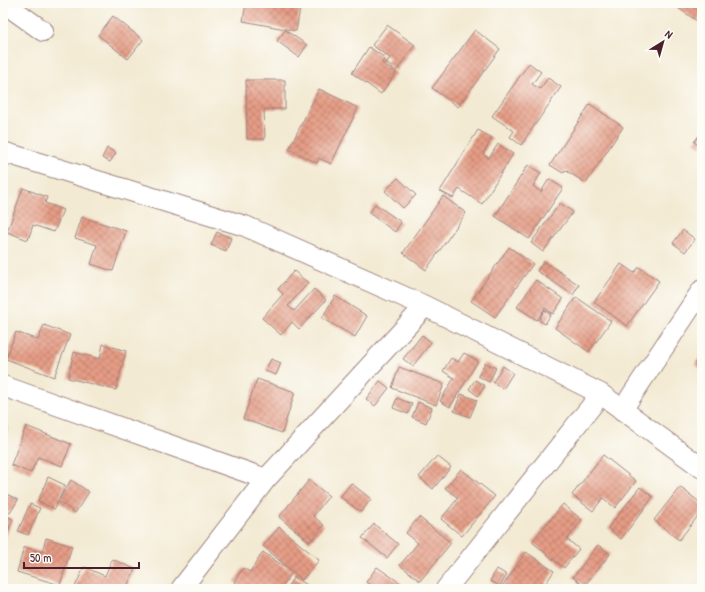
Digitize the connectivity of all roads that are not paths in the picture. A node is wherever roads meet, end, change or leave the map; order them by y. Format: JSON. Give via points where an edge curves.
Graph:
{"nodes":[{"id":1,"x":4,"y":3,"type":"edge"},
{"id":2,"x":43,"y":31,"type":"dead end"},
{"id":3,"x":3,"y":152,"type":"edge"},
{"id":4,"x":702,"y":290,"type":"edge"},
{"id":5,"x":425,"y":306,"type":"junction"},
{"id":6,"x":3,"y":386,"type":"edge"},
{"id":7,"x":601,"y":394,"type":"junction"},
{"id":8,"x":622,"y":410,"type":"junction"},
{"id":9,"x":702,"y":468,"type":"edge"},
{"id":10,"x":266,"y":479,"type":"junction"},
{"id":11,"x":181,"y":589,"type":"edge"},
{"id":12,"x":446,"y":589,"type":"edge"}],
"edges":[{"from":1,"to":2,"type":"street"},
{"from":3,"to":5,"type":"street","via":[[245,226]]},
{"from":4,"to":8,"type":"street"},
{"from":5,"to":7,"type":"street"},
{"from":5,"to":10,"type":"street"},
{"from":6,"to":10,"type":"street"},
{"from":7,"to":8,"type":"street"},
{"from":7,"to":12,"type":"street"},
{"from":8,"to":9,"type":"street"},
{"from":10,"to":11,"type":"street"}]}
